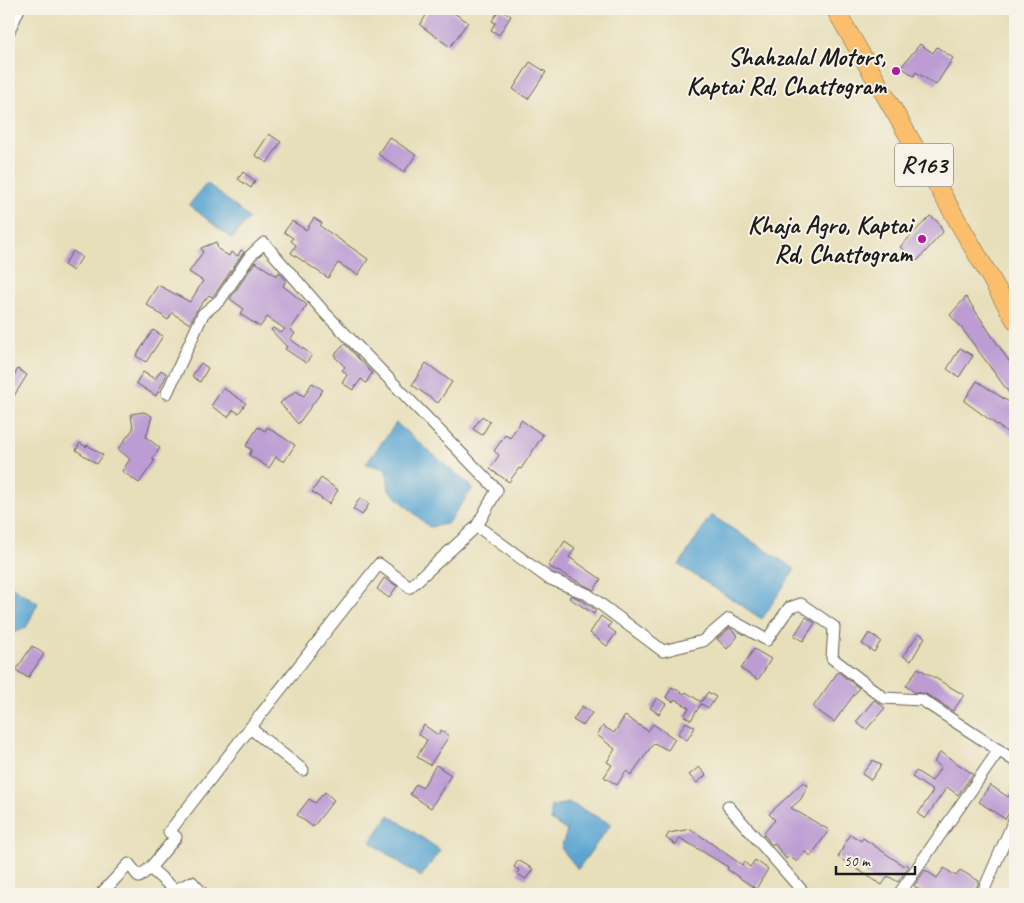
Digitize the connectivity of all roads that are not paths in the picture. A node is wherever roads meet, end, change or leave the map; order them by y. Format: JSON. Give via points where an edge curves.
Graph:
{"nodes":[{"id":1,"x":19,"y":9,"type":"edge"},
{"id":2,"x":835,"y":9,"type":"edge"},
{"id":3,"x":9,"y":31,"type":"edge"},
{"id":4,"x":1015,"y":320,"type":"edge"},
{"id":5,"x":167,"y":393,"type":"dead end"},
{"id":6,"x":477,"y":526,"type":"junction"},
{"id":7,"x":250,"y":728,"type":"junction"},
{"id":8,"x":999,"y":750,"type":"junction"},
{"id":9,"x":1015,"y":761,"type":"edge"},
{"id":10,"x":303,"y":770,"type":"dead end"},
{"id":11,"x":728,"y":806,"type":"dead end"},
{"id":12,"x":1015,"y":818,"type":"edge"},
{"id":13,"x":150,"y":868,"type":"junction"},
{"id":14,"x":101,"y":894,"type":"edge"},
{"id":15,"x":203,"y":894,"type":"edge"},
{"id":16,"x":805,"y":894,"type":"edge"},
{"id":17,"x":899,"y":894,"type":"edge"},
{"id":18,"x":982,"y":894,"type":"edge"}],
"edges":[{"from":1,"to":3,"type":"street"},
{"from":2,"to":4,"type":"main road","number":"R163"},
{"from":5,"to":6,"type":"street","via":[[203,314],[220,300],[250,256],[264,243],[325,313],[497,490]]},
{"from":6,"to":7,"type":"street","via":[[410,587],[379,564]]},
{"from":6,"to":8,"type":"street","via":[[548,578],[587,594],[663,651],[703,641],[729,619],[767,640],[789,608],[800,604],[834,627],[832,658],[884,698],[922,700]]},
{"from":7,"to":10,"type":"street"},
{"from":7,"to":13,"type":"street","via":[[170,832],[176,837]]},
{"from":8,"to":9,"type":"street"},
{"from":8,"to":17,"type":"street"},
{"from":11,"to":16,"type":"street"},
{"from":12,"to":18,"type":"street"},
{"from":13,"to":14,"type":"street","via":[[139,877],[129,864]]},
{"from":13,"to":15,"type":"street","via":[[175,890],[192,882]]}]}
